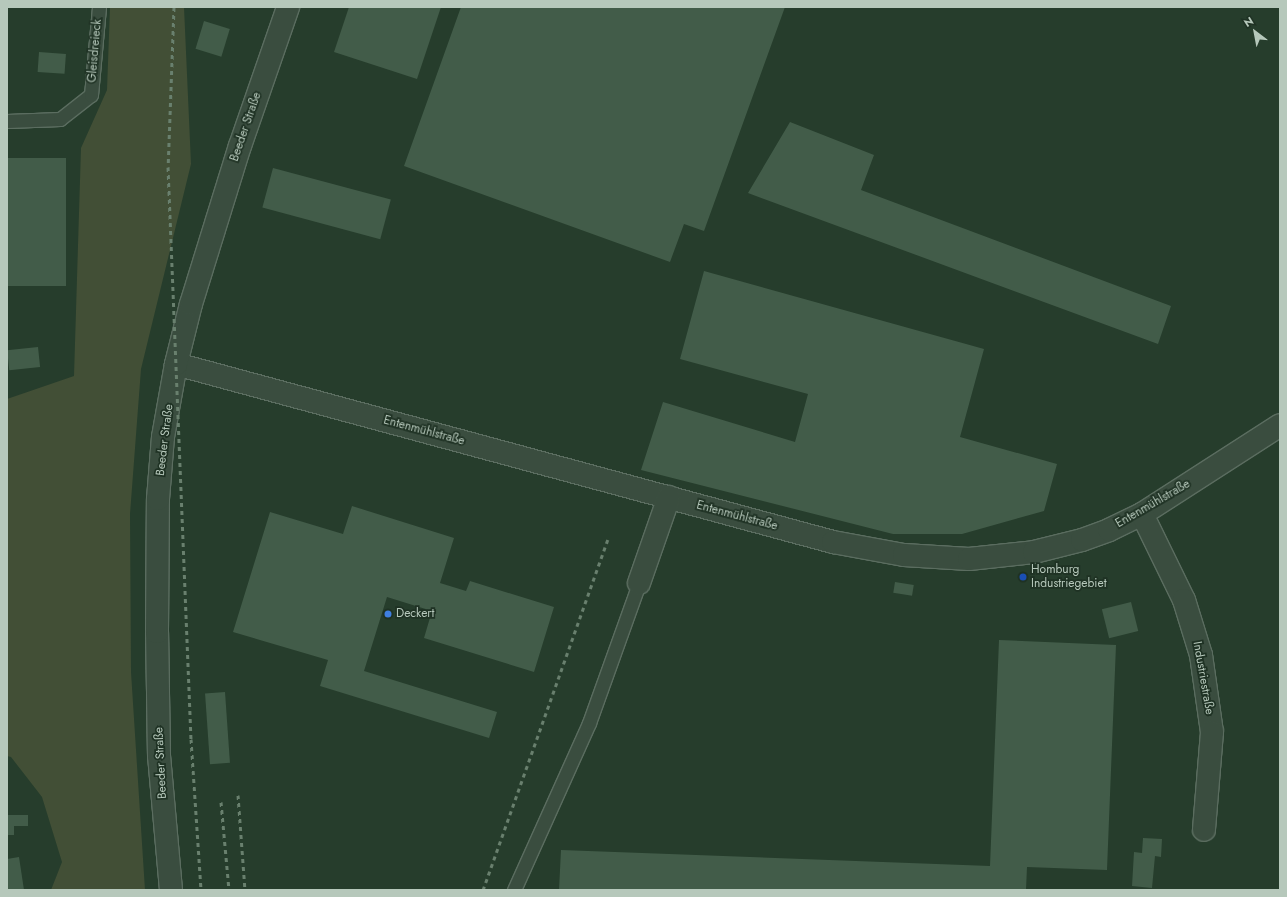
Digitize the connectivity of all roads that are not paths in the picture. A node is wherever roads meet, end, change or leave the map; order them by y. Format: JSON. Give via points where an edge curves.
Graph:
{"nodes":[{"id":1,"x":99,"y":7,"type":"edge"},
{"id":2,"x":288,"y":7,"type":"edge"},
{"id":3,"x":7,"y":120,"type":"edge"},
{"id":4,"x":176,"y":364,"type":"junction"},
{"id":5,"x":1280,"y":425,"type":"edge"},
{"id":6,"x":669,"y":497,"type":"junction"},
{"id":7,"x":1142,"y":514,"type":"junction"},
{"id":8,"x":639,"y":583,"type":"joint"},
{"id":9,"x":1204,"y":830,"type":"dead end"},
{"id":10,"x":171,"y":890,"type":"edge"},
{"id":11,"x":514,"y":890,"type":"edge"}],
"edges":[{"from":1,"to":3,"type":"lane","name":"Gleisdreieck","via":[[91,95],[60,119]]},
{"from":2,"to":4,"type":"street","name":"Beeder Straße","via":[[240,146],[191,304]]},
{"from":4,"to":6,"type":"street","name":"Entenmühlstraße"},
{"from":4,"to":10,"type":"street","name":"Beeder Straße","via":[[163,437],[158,499],[159,756]]},
{"from":5,"to":7,"type":"street","name":"Entenmühlstraße"},
{"from":6,"to":7,"type":"street","name":"Entenmühlstraße","via":[[833,542],[904,555],[969,559],[1034,552],[1075,542],[1110,530]]},
{"from":6,"to":8,"type":"street"},
{"from":7,"to":9,"type":"street","name":"Industriestraße","via":[[1184,600],[1201,656],[1212,732]]},
{"from":8,"to":11,"type":"lane","via":[[589,723]]}]}
